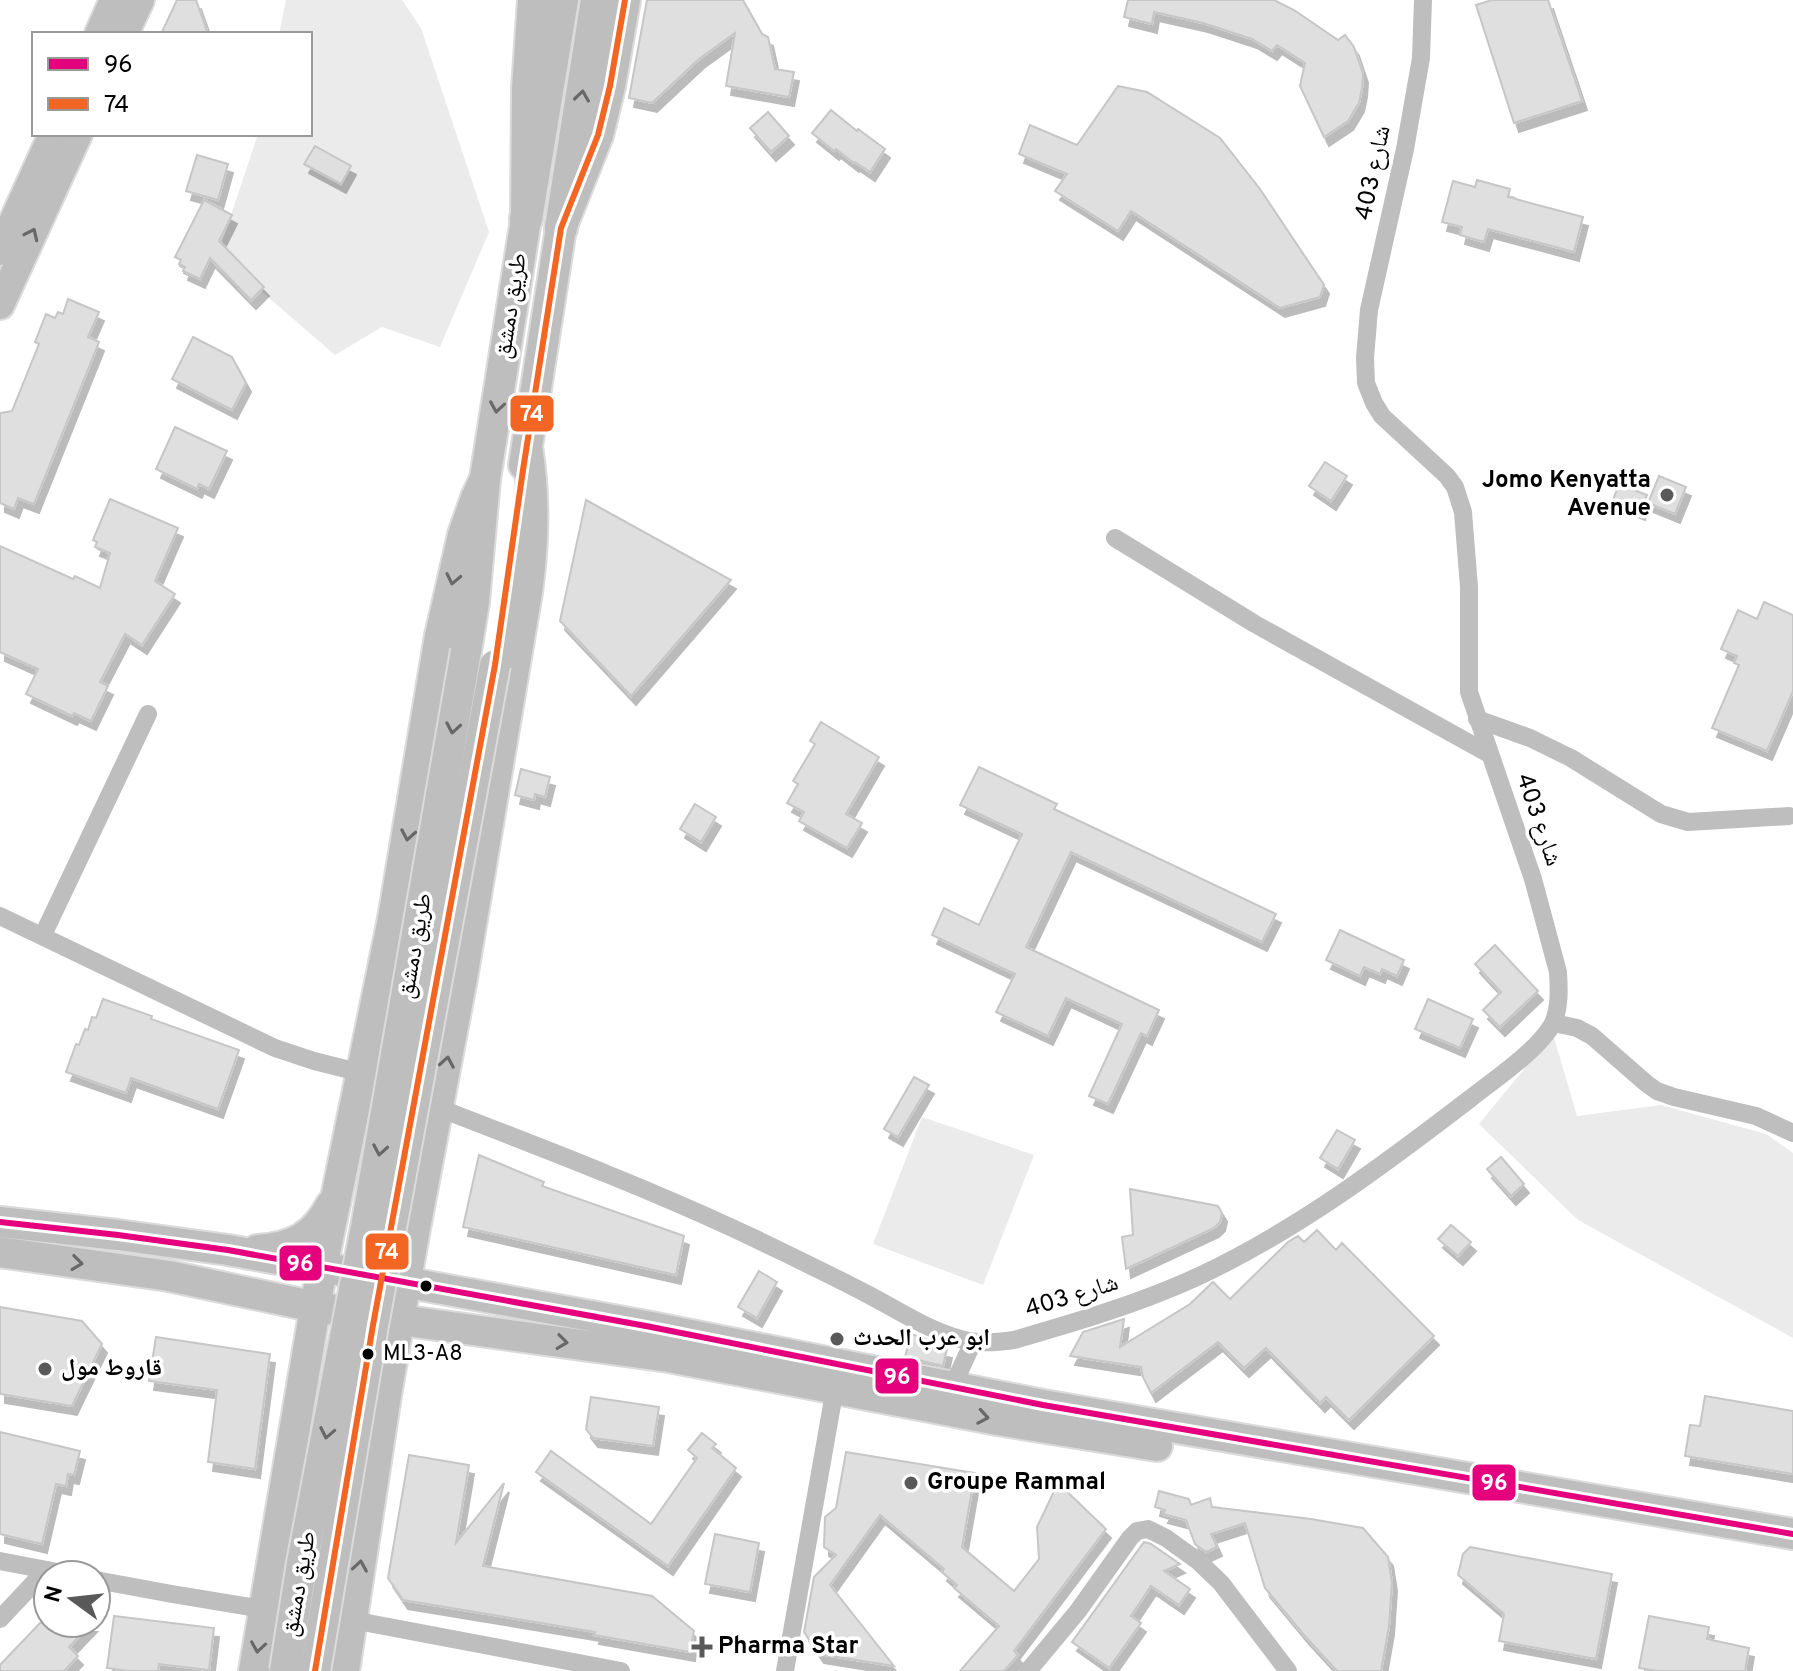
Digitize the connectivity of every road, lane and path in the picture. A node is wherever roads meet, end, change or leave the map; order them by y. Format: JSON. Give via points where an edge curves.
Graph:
{"nodes":[{"id":1,"x":114,"y":0,"type":"edge"},
{"id":2,"x":140,"y":0,"type":"edge"},
{"id":3,"x":533,"y":0,"type":"edge"},
{"id":4,"x":562,"y":0,"type":"edge"},
{"id":5,"x":597,"y":0,"type":"edge"},
{"id":6,"x":625,"y":0,"type":"edge"},
{"id":7,"x":1423,"y":0,"type":"edge"},
{"id":8,"x":100,"y":32,"type":"edge"},
{"id":9,"x":125,"y":32,"type":"edge"},
{"id":10,"x":52,"y":136,"type":"edge"},
{"id":11,"x":77,"y":136,"type":"edge"},
{"id":12,"x":526,"y":219,"type":"junction"},
{"id":13,"x":561,"y":228,"type":"junction"},
{"id":14,"x":0,"y":251,"type":"edge"},
{"id":15,"x":0,"y":305,"type":"edge"},
{"id":16,"x":527,"y":447,"type":"junction"},
{"id":17,"x":485,"y":479,"type":"junction"},
{"id":18,"x":1115,"y":538,"type":"dead end"},
{"id":19,"x":148,"y":714,"type":"dead end"},
{"id":20,"x":1477,"y":719,"type":"junction"},
{"id":21,"x":1489,"y":754,"type":"junction"},
{"id":22,"x":1789,"y":816,"type":"dead end"},
{"id":23,"x":0,"y":916,"type":"edge"},
{"id":24,"x":43,"y":935,"type":"junction"},
{"id":25,"x":1554,"y":1023,"type":"junction"},
{"id":26,"x":362,"y":1073,"type":"junction"},
{"id":27,"x":439,"y":1108,"type":"junction"},
{"id":28,"x":1793,"y":1133,"type":"edge"},
{"id":29,"x":349,"y":1138,"type":"junction"},
{"id":30,"x":429,"y":1157,"type":"junction"},
{"id":31,"x":338,"y":1193,"type":"junction"},
{"id":32,"x":0,"y":1222,"type":"edge"},
{"id":33,"x":415,"y":1228,"type":"junction"},
{"id":34,"x":228,"y":1250,"type":"junction"},
{"id":35,"x":0,"y":1252,"type":"edge"},
{"id":36,"x":322,"y":1267,"type":"junction"},
{"id":37,"x":405,"y":1282,"type":"junction"},
{"id":38,"x":220,"y":1285,"type":"junction"},
{"id":39,"x":491,"y":1297,"type":"junction"},
{"id":40,"x":316,"y":1307,"type":"junction"},
{"id":41,"x":400,"y":1320,"type":"junction"},
{"id":42,"x":485,"y":1333,"type":"junction"},
{"id":43,"x":973,"y":1342,"type":"junction"},
{"id":44,"x":835,"y":1388,"type":"junction"},
{"id":45,"x":386,"y":1395,"type":"junction"},
{"id":46,"x":950,"y":1399,"type":"junction"},
{"id":47,"x":299,"y":1405,"type":"junction"},
{"id":48,"x":381,"y":1433,"type":"junction"},
{"id":49,"x":1793,"y":1534,"type":"edge"},
{"id":50,"x":1793,"y":1554,"type":"edge"},
{"id":51,"x":0,"y":1561,"type":"edge"},
{"id":52,"x":32,"y":1567,"type":"edge"},
{"id":53,"x":112,"y":1583,"type":"edge"},
{"id":54,"x":32,"y":1585,"type":"edge"},
{"id":55,"x":263,"y":1609,"type":"junction"},
{"id":56,"x":0,"y":1619,"type":"edge"},
{"id":57,"x":352,"y":1620,"type":"junction"},
{"id":58,"x":254,"y":1671,"type":"edge"},
{"id":59,"x":285,"y":1671,"type":"edge"},
{"id":60,"x":315,"y":1671,"type":"edge"},
{"id":61,"x":344,"y":1671,"type":"edge"},
{"id":62,"x":621,"y":1671,"type":"edge"},
{"id":63,"x":785,"y":1671,"type":"edge"},
{"id":64,"x":1028,"y":1671,"type":"edge"},
{"id":65,"x":1288,"y":1671,"type":"edge"}],
"edges":[{"from":1,"to":8,"type":"main road"},
{"from":2,"to":9,"type":"main road"},
{"from":3,"to":12,"type":"highway","name":"طريق دمشق"},
{"from":4,"to":12,"type":"highway"},
{"from":13,"to":5,"type":"highway","one_way":true},
{"from":6,"to":13,"type":"highway","name":"طريق دمشق","via":[[598,135]]},
{"from":7,"to":20,"type":"street","name":"شارع 403","via":[[1421,58],[1369,310],[1366,383],[1382,416],[1455,487],[1463,512],[1469,692]]},
{"from":10,"to":14,"type":"main road"},
{"from":15,"to":11,"type":"main road","one_way":true},
{"from":12,"to":17,"type":"highway","name":"طريق دمشق","one_way":true},
{"from":13,"to":16,"type":"highway","name":"طريق دمشق"},
{"from":27,"to":16,"type":"highway","one_way":true,"via":[[530,570],[534,506]]},
{"from":16,"to":60,"type":"highway","name":"طريق دمشق","bridge":true,"via":[[495,665]]},
{"from":17,"to":26,"type":"highway","one_way":true,"via":[[463,535],[440,636]]},
{"from":17,"to":59,"type":"highway","name":"طريق دمشق","one_way":true,"bridge":true,"via":[[466,651]]},
{"from":18,"to":21,"type":"street","via":[[1255,624]]},
{"from":19,"to":24,"type":"street"},
{"from":20,"to":21,"type":"street","name":"شارع 403"},
{"from":20,"to":22,"type":"street","via":[[1571,758],[1661,814],[1688,822]]},
{"from":21,"to":25,"type":"street","name":"شارع 403","via":[[1553,949],[1559,988]]},
{"from":23,"to":24,"type":"street"},
{"from":24,"to":26,"type":"street","via":[[275,1048]]},
{"from":25,"to":28,"type":"street","via":[[1592,1036],[1657,1091],[1756,1116]]},
{"from":25,"to":43,"type":"street","name":"شارع 403","via":[[1527,1053],[1435,1125],[1331,1200],[1239,1255],[1117,1310],[1014,1340]]},
{"from":26,"to":29,"type":"highway"},
{"from":27,"to":30,"type":"highway"},
{"from":27,"to":43,"type":"street","name":"شارع 403","via":[[719,1223],[931,1329]]},
{"from":29,"to":30,"type":"highway","via":[[354,1168],[374,1186],[402,1182]]},
{"from":29,"to":31,"type":"highway"},
{"from":30,"to":33,"type":"highway"},
{"from":31,"to":34,"type":"highway","via":[[314,1231],[293,1243]]},
{"from":31,"to":36,"type":"highway"},
{"from":32,"to":34,"type":"highway"},
{"from":33,"to":37,"type":"highway"},
{"from":33,"to":39,"type":"highway","via":[[434,1266]]},
{"from":34,"to":36,"type":"highway"},
{"from":35,"to":38,"type":"highway","one_way":true},
{"from":36,"to":37,"type":"highway"},
{"from":36,"to":40,"type":"highway"},
{"from":37,"to":39,"type":"highway"},
{"from":37,"to":41,"type":"highway"},
{"from":38,"to":40,"type":"highway"},
{"from":38,"to":47,"type":"highway","via":[[272,1309],[289,1323],[298,1344]]},
{"from":39,"to":46,"type":"highway"},
{"from":40,"to":41,"type":"highway"},
{"from":40,"to":47,"type":"highway"},
{"from":41,"to":42,"type":"highway"},
{"from":41,"to":45,"type":"highway"},
{"from":42,"to":44,"type":"highway","one_way":true,"via":[[669,1357]]},
{"from":42,"to":45,"type":"highway","via":[[420,1348],[401,1364]]},
{"from":43,"to":46,"type":"street"},
{"from":44,"to":46,"type":"highway"},
{"from":44,"to":63,"type":"street"},
{"from":45,"to":48,"type":"highway"},
{"from":46,"to":49,"type":"highway"},
{"from":46,"to":50,"type":"highway","one_way":true,"via":[[1034,1426]]},
{"from":47,"to":48,"type":"highway","via":[[326,1383],[354,1383],[371,1398]]},
{"from":47,"to":55,"type":"highway"},
{"from":57,"to":48,"type":"highway","one_way":true},
{"from":51,"to":52,"type":"street"},
{"from":53,"to":55,"type":"street"},
{"from":54,"to":56,"type":"street"},
{"from":55,"to":58,"type":"highway","one_way":true},
{"from":57,"to":61,"type":"highway"},
{"from":57,"to":62,"type":"street"},
{"from":64,"to":65,"type":"street","via":[[1130,1538],[1148,1529],[1209,1571]]}]}
